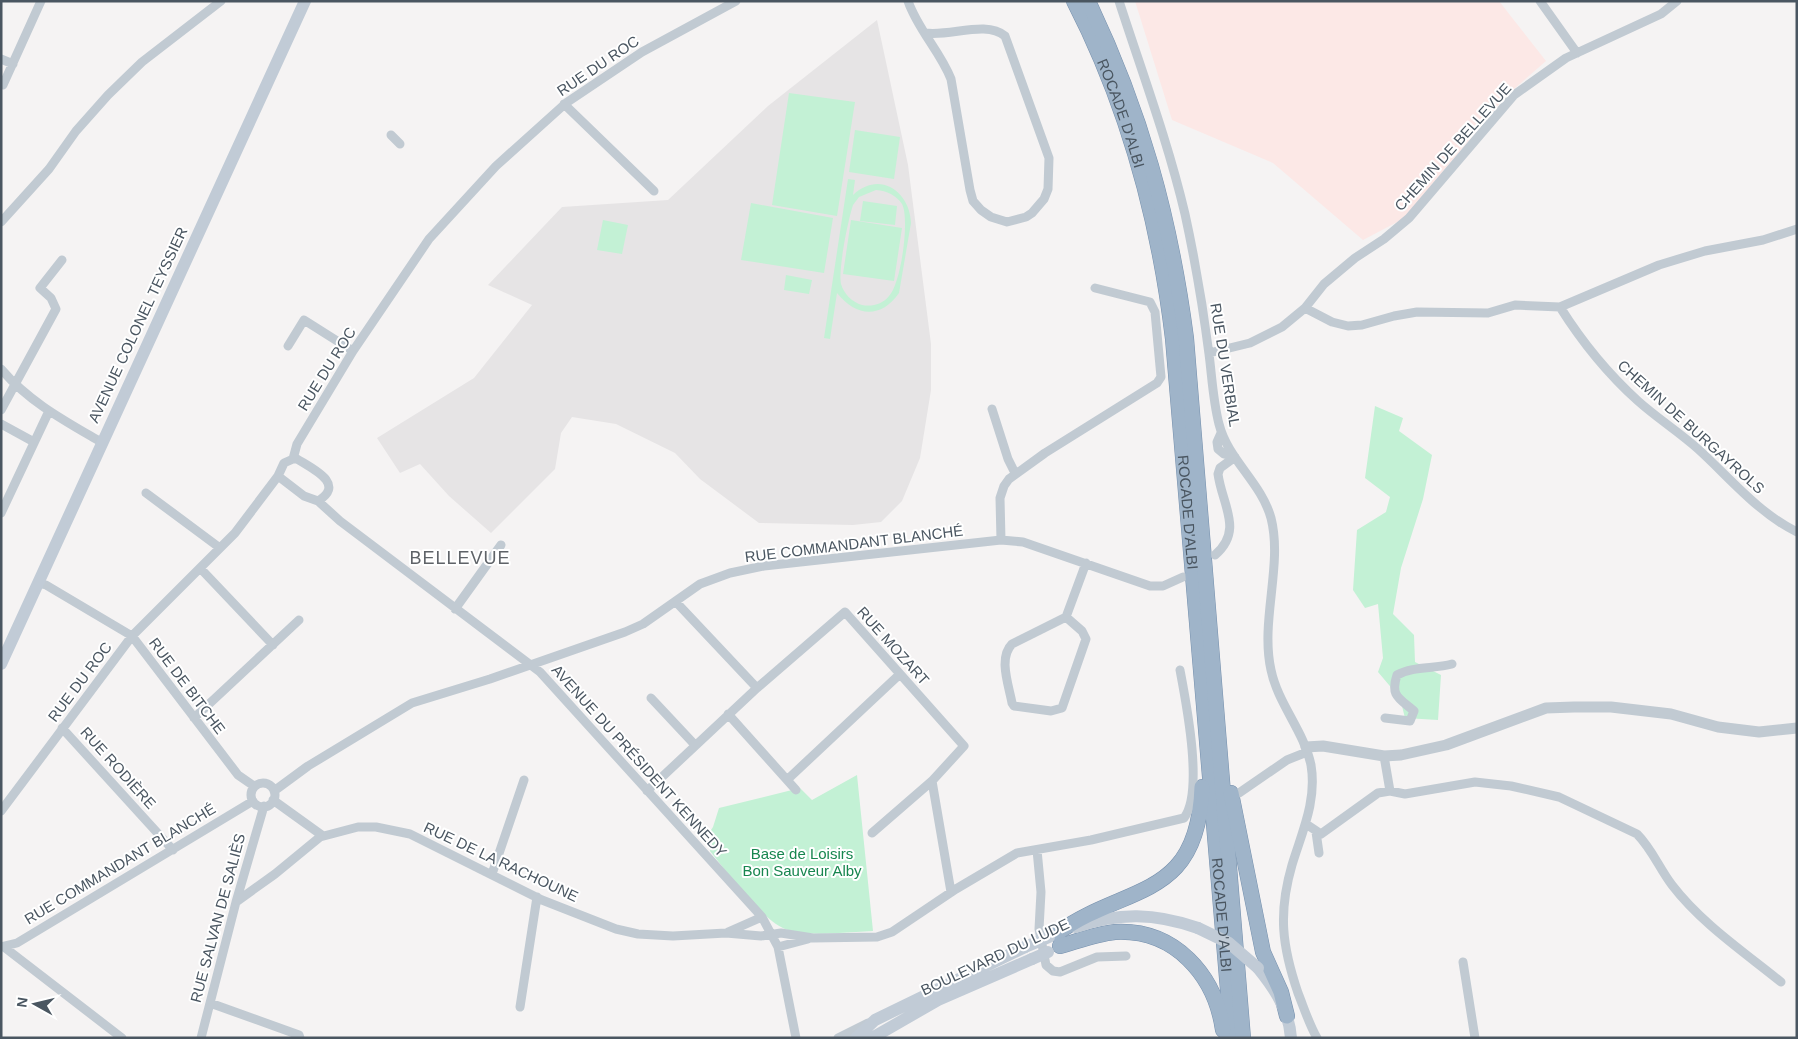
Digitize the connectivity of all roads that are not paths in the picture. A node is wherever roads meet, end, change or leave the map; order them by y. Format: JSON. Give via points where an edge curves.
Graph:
{"nodes":[{"id":1,"x":41,"y":1,"type":"edge"},
{"id":2,"x":221,"y":1,"type":"edge"},
{"id":3,"x":305,"y":1,"type":"edge"},
{"id":4,"x":736,"y":1,"type":"edge"},
{"id":5,"x":908,"y":1,"type":"edge"},
{"id":6,"x":1074,"y":1,"type":"edge"},
{"id":7,"x":1088,"y":1,"type":"edge"},
{"id":8,"x":1119,"y":1,"type":"edge"},
{"id":9,"x":1540,"y":1,"type":"edge"},
{"id":10,"x":1677,"y":1,"type":"edge"},
{"id":11,"x":926,"y":33,"type":"junction"},
{"id":12,"x":1577,"y":53,"type":"junction"},
{"id":13,"x":1,"y":59,"type":"edge"},
{"id":14,"x":13,"y":64,"type":"junction"},
{"id":15,"x":3,"y":85,"type":"dead end"},
{"id":16,"x":564,"y":104,"type":"junction"},
{"id":17,"x":391,"y":135,"type":"dead end"},
{"id":18,"x":400,"y":144,"type":"dead end"},
{"id":19,"x":654,"y":191,"type":"dead end"},
{"id":20,"x":1,"y":222,"type":"edge"},
{"id":21,"x":1797,"y":229,"type":"edge"},
{"id":22,"x":62,"y":260,"type":"dead end"},
{"id":23,"x":1095,"y":288,"type":"dead end"},
{"id":24,"x":1560,"y":307,"type":"junction"},
{"id":25,"x":1305,"y":308,"type":"junction"},
{"id":26,"x":288,"y":346,"type":"dead end"},
{"id":27,"x":353,"y":351,"type":"junction"},
{"id":28,"x":1209,"y":353,"type":"junction"},
{"id":29,"x":1,"y":369,"type":"edge"},
{"id":30,"x":14,"y":384,"type":"junction"},
{"id":31,"x":992,"y":409,"type":"dead end"},
{"id":32,"x":1,"y":410,"type":"edge"},
{"id":33,"x":49,"y":411,"type":"junction"},
{"id":34,"x":1,"y":424,"type":"edge"},
{"id":35,"x":34,"y":442,"type":"junction"},
{"id":36,"x":101,"y":442,"type":"junction"},
{"id":37,"x":1235,"y":457,"type":"junction"},
{"id":38,"x":293,"y":458,"type":"junction"},
{"id":39,"x":1015,"y":473,"type":"junction"},
{"id":40,"x":278,"y":476,"type":"junction"},
{"id":41,"x":146,"y":493,"type":"dead end"},
{"id":42,"x":318,"y":501,"type":"junction"},
{"id":43,"x":1,"y":513,"type":"edge"},
{"id":44,"x":1797,"y":532,"type":"edge"},
{"id":45,"x":1001,"y":540,"type":"junction"},
{"id":46,"x":501,"y":545,"type":"dead end"},
{"id":47,"x":220,"y":548,"type":"junction"},
{"id":48,"x":1215,"y":555,"type":"dead end"},
{"id":49,"x":1086,"y":563,"type":"junction"},
{"id":50,"x":200,"y":568,"type":"junction"},
{"id":51,"x":1183,"y":577,"type":"dead end"},
{"id":52,"x":38,"y":583,"type":"junction"},
{"id":53,"x":676,"y":602,"type":"junction"},
{"id":54,"x":455,"y":609,"type":"junction"},
{"id":55,"x":1066,"y":617,"type":"junction"},
{"id":56,"x":299,"y":620,"type":"dead end"},
{"id":57,"x":132,"y":636,"type":"junction"},
{"id":58,"x":274,"y":645,"type":"junction"},
{"id":59,"x":1,"y":664,"type":"edge"},
{"id":60,"x":1452,"y":664,"type":"dead end"},
{"id":61,"x":531,"y":665,"type":"junction"},
{"id":62,"x":1180,"y":670,"type":"dead end"},
{"id":63,"x":900,"y":674,"type":"junction"},
{"id":64,"x":757,"y":688,"type":"junction"},
{"id":65,"x":651,"y":698,"type":"dead end"},
{"id":66,"x":728,"y":714,"type":"junction"},
{"id":67,"x":194,"y":718,"type":"junction"},
{"id":68,"x":1385,"y":718,"type":"dead end"},
{"id":69,"x":62,"y":728,"type":"junction"},
{"id":70,"x":1797,"y":728,"type":"edge"},
{"id":71,"x":1207,"y":739,"type":"junction"},
{"id":72,"x":695,"y":745,"type":"junction"},
{"id":73,"x":1306,"y":749,"type":"junction"},
{"id":74,"x":1219,"y":751,"type":"junction"},
{"id":75,"x":1384,"y":756,"type":"junction"},
{"id":76,"x":788,"y":779,"type":"junction"},
{"id":77,"x":524,"y":780,"type":"dead end"},
{"id":78,"x":932,"y":781,"type":"junction"},
{"id":79,"x":254,"y":786,"type":"junction"},
{"id":80,"x":796,"y":790,"type":"dead end"},
{"id":81,"x":646,"y":791,"type":"junction"},
{"id":82,"x":1390,"y":791,"type":"junction"},
{"id":83,"x":1239,"y":793,"type":"dead end"},
{"id":84,"x":273,"y":796,"type":"junction"},
{"id":85,"x":252,"y":801,"type":"junction"},
{"id":86,"x":264,"y":806,"type":"junction"},
{"id":87,"x":1,"y":811,"type":"edge"},
{"id":88,"x":1306,"y":824,"type":"junction"},
{"id":89,"x":1316,"y":832,"type":"junction"},
{"id":90,"x":872,"y":833,"type":"dead end"},
{"id":91,"x":323,"y":836,"type":"junction"},
{"id":92,"x":173,"y":850,"type":"junction"},
{"id":93,"x":1037,"y":850,"type":"junction"},
{"id":94,"x":1319,"y":853,"type":"dead end"},
{"id":95,"x":492,"y":874,"type":"junction"},
{"id":96,"x":951,"y":892,"type":"junction"},
{"id":97,"x":537,"y":897,"type":"junction"},
{"id":98,"x":236,"y":902,"type":"junction"},
{"id":99,"x":762,"y":917,"type":"junction"},
{"id":100,"x":726,"y":933,"type":"junction"},
{"id":101,"x":773,"y":934,"type":"junction"},
{"id":102,"x":813,"y":938,"type":"junction"},
{"id":103,"x":1053,"y":942,"type":"junction"},
{"id":104,"x":2,"y":947,"type":"edge"},
{"id":105,"x":778,"y":947,"type":"junction"},
{"id":106,"x":1126,"y":956,"type":"dead end"},
{"id":107,"x":1463,"y":962,"type":"dead end"},
{"id":108,"x":1781,"y":982,"type":"dead end"},
{"id":109,"x":210,"y":1003,"type":"junction"},
{"id":110,"x":520,"y":1007,"type":"dead end"},
{"id":111,"x":1287,"y":1016,"type":"junction"},
{"id":112,"x":875,"y":1020,"type":"junction"},
{"id":113,"x":797,"y":1035,"type":"edge"},
{"id":114,"x":122,"y":1038,"type":"edge"},
{"id":115,"x":201,"y":1038,"type":"edge"},
{"id":116,"x":300,"y":1038,"type":"edge"},
{"id":117,"x":838,"y":1038,"type":"edge"},
{"id":118,"x":856,"y":1038,"type":"edge"},
{"id":119,"x":872,"y":1038,"type":"edge"},
{"id":120,"x":1224,"y":1038,"type":"edge"},
{"id":121,"x":1232,"y":1038,"type":"edge"},
{"id":122,"x":1243,"y":1038,"type":"edge"},
{"id":123,"x":1291,"y":1038,"type":"edge"},
{"id":124,"x":1317,"y":1038,"type":"edge"},
{"id":125,"x":1475,"y":1038,"type":"edge"}],
"edges":[{"from":1,"to":14,"type":"street"},
{"from":2,"to":20,"type":"street","via":[[142,62],[108,95]]},
{"from":3,"to":36,"type":"main road","name":"AVENUE COLONEL TEYSSIER"},
{"from":4,"to":16,"type":"street","name":"RUE DU ROC","via":[[642,52]]},
{"from":5,"to":11,"type":"street","via":[[918,25]]},
{"from":6,"to":71,"type":"highway","name":"ROCADE D'ALBI","via":[[1108,74],[1127,126],[1155,224],[1168,292]]},
{"from":7,"to":74,"type":"highway","name":"ROCADE D'ALBI","via":[[1127,89],[1150,154],[1178,280],[1186,338]]},
{"from":8,"to":28,"type":"street","name":"RUE DU VERBIAL","via":[[1185,214]]},
{"from":9,"to":12,"type":"street"},
{"from":10,"to":12,"type":"street","name":"CHEMIN DE BELLEVUE","via":[[1661,14]]},
{"from":11,"to":11,"type":"street","via":[[946,65],[951,80],[974,201],[991,217],[1007,222],[1026,217],[1044,199],[1050,176],[1049,158],[1005,36],[993,29],[945,35]]},
{"from":12,"to":25,"type":"street","name":"CHEMIN DE BELLEVUE","via":[[1514,95],[1410,218],[1332,277]]},
{"from":13,"to":14,"type":"street"},
{"from":14,"to":15,"type":"street"},
{"from":16,"to":19,"type":"street"},
{"from":16,"to":27,"type":"street","name":"RUE DU ROC","via":[[496,166],[429,239]]},
{"from":17,"to":18,"type":"street"},
{"from":21,"to":24,"type":"street","via":[[1763,240],[1705,250],[1659,265]]},
{"from":22,"to":30,"type":"street","via":[[40,288],[51,298],[56,309]]},
{"from":23,"to":39,"type":"street","via":[[1150,302],[1156,312],[1161,376],[1157,383]]},
{"from":24,"to":25,"type":"street","via":[[1515,305],[1488,313],[1417,312],[1348,326]]},
{"from":24,"to":44,"type":"street","name":"CHEMIN DE BURGAYROLS","via":[[1612,376],[1777,522]]},
{"from":25,"to":28,"type":"street","name":"CHEMIN DE BELLEVUE","via":[[1282,327],[1250,343]]},
{"from":26,"to":27,"type":"street","via":[[304,320]]},
{"from":27,"to":38,"type":"street","name":"RUE DU ROC","via":[[297,444]]},
{"from":28,"to":37,"type":"street","name":"RUE DU VERBIAL","via":[[1215,408],[1221,432]]},
{"from":29,"to":30,"type":"street"},
{"from":30,"to":32,"type":"street"},
{"from":30,"to":33,"type":"street"},
{"from":31,"to":39,"type":"street"},
{"from":33,"to":35,"type":"street"},
{"from":33,"to":36,"type":"street"},
{"from":34,"to":35,"type":"street"},
{"from":35,"to":43,"type":"street"},
{"from":36,"to":52,"type":"main road","name":"AVENUE COLONEL TEYSSIER"},
{"from":37,"to":48,"type":"street","via":[[1220,468],[1218,474],[1231,528],[1228,541]]},
{"from":37,"to":73,"type":"street","name":"RUE DU VERBIAL","via":[[1253,480],[1271,518],[1274,541],[1267,647],[1270,669]]},
{"from":38,"to":40,"type":"street","name":"RUE DU ROC","via":[[284,463]]},
{"from":38,"to":42,"type":"street","via":[[328,481],[328,494]]},
{"from":39,"to":45,"type":"street","via":[[1001,491]]},
{"from":40,"to":42,"type":"street","name":"AVENUE DU PRÉSIDENT KENNEDY","via":[[304,496]]},
{"from":40,"to":47,"type":"street","name":"RUE DU ROC","via":[[255,509]]},
{"from":41,"to":47,"type":"street"},
{"from":42,"to":54,"type":"street","name":"AVENUE DU PRÉSIDENT KENNEDY"},
{"from":45,"to":49,"type":"street","name":"RUE COMMANDANT BLANCHÉ","via":[[1023,542]]},
{"from":45,"to":53,"type":"street","name":"RUE COMMANDANT BLANCHÉ","via":[[764,566],[700,584]]},
{"from":46,"to":54,"type":"street"},
{"from":47,"to":50,"type":"street","name":"RUE DU ROC"},
{"from":49,"to":51,"type":"street","name":"RUE COMMANDANT BLANCHÉ","via":[[1156,586],[1172,584]]},
{"from":49,"to":55,"type":"street"},
{"from":50,"to":57,"type":"street","name":"RUE DU ROC"},
{"from":50,"to":58,"type":"street"},
{"from":52,"to":57,"type":"street","name":"RUE DE BITCHE"},
{"from":52,"to":59,"type":"main road","name":"AVENUE COLONEL TEYSSIER"},
{"from":53,"to":61,"type":"street","name":"RUE COMMANDANT BLANCHÉ","via":[[626,632]]},
{"from":53,"to":64,"type":"street"},
{"from":54,"to":61,"type":"street","name":"AVENUE DU PRÉSIDENT KENNEDY"},
{"from":55,"to":55,"type":"street","via":[[1012,644],[1006,651],[1012,703],[1017,708],[1056,711],[1065,703],[1086,639]]},
{"from":56,"to":58,"type":"street"},
{"from":57,"to":67,"type":"street","name":"RUE DE BITCHE"},
{"from":57,"to":69,"type":"street","name":"RUE DU ROC"},
{"from":58,"to":67,"type":"street"},
{"from":60,"to":68,"type":"street","via":[[1434,669],[1406,670],[1397,675],[1393,687],[1398,698],[1414,711],[1413,716],[1410,721]]},
{"from":61,"to":81,"type":"street","name":"AVENUE DU PRÉSIDENT KENNEDY"},
{"from":61,"to":84,"type":"street","name":"RUE COMMANDANT BLANCHÉ","via":[[412,702],[308,766]]},
{"from":62,"to":93,"type":"street","name":"RUE DE LA RACHOUNE","via":[[1192,751],[1193,794],[1184,818]]},
{"from":63,"to":64,"type":"street","name":"RUE MOZART","via":[[846,612]]},
{"from":63,"to":76,"type":"street"},
{"from":63,"to":78,"type":"street","name":"RUE MOZART","via":[[964,746]]},
{"from":64,"to":66,"type":"street"},
{"from":65,"to":72,"type":"street"},
{"from":66,"to":72,"type":"street"},
{"from":66,"to":76,"type":"street"},
{"from":67,"to":79,"type":"street","name":"RUE DE BITCHE","via":[[238,775]]},
{"from":69,"to":87,"type":"street","name":"RUE DU ROC"},
{"from":69,"to":92,"type":"street","name":"RUE RODIÈRE"},
{"from":70,"to":75,"type":"street","via":[[1759,732],[1718,727],[1671,714],[1611,707],[1546,708],[1422,752]]},
{"from":71,"to":103,"type":"highway","via":[[1198,828],[1177,867],[1140,893],[1072,922]]},
{"from":71,"to":121,"type":"highway","name":"ROCADE D'ALBI"},
{"from":72,"to":81,"type":"street"},
{"from":73,"to":75,"type":"street","via":[[1323,746]]},
{"from":73,"to":83,"type":"street"},
{"from":73,"to":88,"type":"street","name":"RUE DU VERBIAL","via":[[1313,792]]},
{"from":74,"to":111,"type":"highway","via":[[1226,759],[1263,952],[1282,992]]},
{"from":74,"to":122,"type":"highway","name":"ROCADE D'ALBI"},
{"from":75,"to":82,"type":"street"},
{"from":76,"to":80,"type":"street"},
{"from":77,"to":95,"type":"street"},
{"from":78,"to":90,"type":"street","name":"RUE MOZART"},
{"from":78,"to":96,"type":"street"},
{"from":79,"to":84,"type":"street","via":[[265,783]]},
{"from":79,"to":85,"type":"street"},
{"from":81,"to":99,"type":"street","name":"AVENUE DU PRÉSIDENT KENNEDY"},
{"from":82,"to":89,"type":"street","via":[[1378,793],[1321,834]]},
{"from":82,"to":108,"type":"street","via":[[1405,794],[1475,782],[1511,786],[1559,797],[1613,822],[1637,834],[1672,885],[1701,916]]},
{"from":84,"to":86,"type":"street"},
{"from":84,"to":91,"type":"street"},
{"from":85,"to":86,"type":"street"},
{"from":85,"to":92,"type":"street","name":"RUE COMMANDANT BLANCHÉ"},
{"from":86,"to":98,"type":"street","name":"RUE SALVAN DE SALIÈS"},
{"from":88,"to":89,"type":"street"},
{"from":88,"to":124,"type":"street","name":"RUE DU VERBIAL","via":[[1285,890],[1283,931],[1290,970]]},
{"from":89,"to":94,"type":"street"},
{"from":91,"to":95,"type":"street","name":"RUE DE LA RACHOUNE","via":[[358,827],[410,834]]},
{"from":91,"to":98,"type":"street"},
{"from":92,"to":104,"type":"street","name":"RUE COMMANDANT BLANCHÉ","via":[[17,942]]},
{"from":93,"to":96,"type":"street","name":"RUE DE LA RACHOUNE","via":[[1017,853]]},
{"from":93,"to":106,"type":"street","via":[[1041,892],[1039,929],[1046,965],[1060,972],[1096,957]]},
{"from":95,"to":97,"type":"street","name":"RUE DE LA RACHOUNE"},
{"from":96,"to":102,"type":"street","name":"RUE DE LA RACHOUNE","via":[[892,932],[877,937]]},
{"from":97,"to":100,"type":"street","name":"RUE DE LA RACHOUNE","via":[[616,929],[638,934]]},
{"from":97,"to":110,"type":"street"},
{"from":98,"to":109,"type":"street","name":"RUE SALVAN DE SALIÈS"},
{"from":99,"to":100,"type":"street","name":"RUE DE LA RACHOUNE"},
{"from":99,"to":101,"type":"street","name":"AVENUE DU PRÉSIDENT KENNEDY"},
{"from":100,"to":101,"type":"street","name":"RUE DE LA RACHOUNE","via":[[744,936]]},
{"from":101,"to":102,"type":"street","name":"RUE DE LA RACHOUNE"},
{"from":101,"to":105,"type":"street","name":"AVENUE DU PRÉSIDENT KENNEDY"},
{"from":102,"to":105,"type":"street"},
{"from":103,"to":111,"type":"main road","name":"BOULEVARD DU LUDE","bridge":true,"via":[[1137,917],[1170,920],[1198,928],[1229,943],[1258,968],[1274,988]]},
{"from":103,"to":112,"type":"main road","name":"BOULEVARD DU LUDE","bridge":true,"via":[[1025,948]]},
{"from":103,"to":119,"type":"main road","name":"BOULEVARD DU LUDE","bridge":true,"via":[[1032,959],[938,1000]]},
{"from":103,"to":120,"type":"highway","via":[[1116,932],[1165,942],[1194,962],[1206,978],[1218,1009]]},
{"from":104,"to":114,"type":"street"},
{"from":105,"to":113,"type":"street","name":"AVENUE DU PRÉSIDENT KENNEDY"},
{"from":107,"to":125,"type":"street"},
{"from":109,"to":115,"type":"street","name":"RUE SALVAN DE SALIÈS"},
{"from":109,"to":116,"type":"street","via":[[299,1034]]},
{"from":111,"to":123,"type":"main road","name":"BOULEVARD DU LUDE"},
{"from":112,"to":117,"type":"street","name":"BOULEVARD DU LUDE"},
{"from":112,"to":118,"type":"main road","name":"BOULEVARD DU LUDE"}]}
